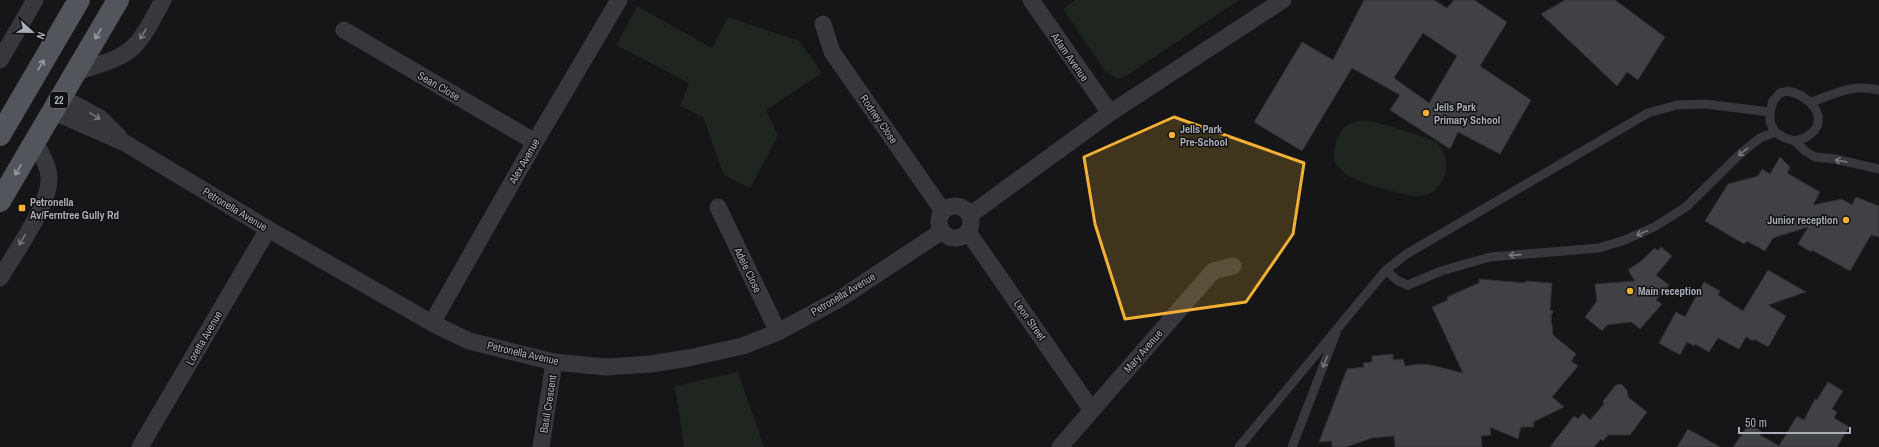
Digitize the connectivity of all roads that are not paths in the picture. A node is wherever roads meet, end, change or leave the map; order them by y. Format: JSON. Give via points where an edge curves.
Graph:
{"nodes":[{"id":1,"x":35,"y":0,"type":"edge"},
{"id":2,"x":79,"y":0,"type":"edge"},
{"id":3,"x":118,"y":0,"type":"edge"},
{"id":4,"x":163,"y":0,"type":"edge"},
{"id":5,"x":619,"y":0,"type":"edge"},
{"id":6,"x":1031,"y":0,"type":"edge"},
{"id":7,"x":1283,"y":0,"type":"edge"},
{"id":8,"x":823,"y":24,"type":"dead end"},
{"id":9,"x":344,"y":30,"type":"dead end"},
{"id":10,"x":0,"y":60,"type":"edge"},
{"id":11,"x":76,"y":72,"type":"junction"},
{"id":12,"x":28,"y":88,"type":"junction"},
{"id":13,"x":1879,"y":90,"type":"edge"},
{"id":14,"x":1812,"y":102,"type":"junction"},
{"id":15,"x":57,"y":104,"type":"junction"},
{"id":16,"x":1770,"y":112,"type":"junction"},
{"id":17,"x":1110,"y":114,"type":"junction"},
{"id":18,"x":1775,"y":132,"type":"junction"},
{"id":19,"x":0,"y":135,"type":"edge"},
{"id":20,"x":35,"y":141,"type":"junction"},
{"id":21,"x":1795,"y":141,"type":"junction"},
{"id":22,"x":535,"y":142,"type":"junction"},
{"id":23,"x":1879,"y":169,"type":"edge"},
{"id":24,"x":0,"y":200,"type":"edge"},
{"id":25,"x":718,"y":207,"type":"dead end"},
{"id":26,"x":943,"y":211,"type":"junction"},
{"id":27,"x":970,"y":215,"type":"junction"},
{"id":28,"x":268,"y":229,"type":"junction"},
{"id":29,"x":942,"y":231,"type":"junction"},
{"id":30,"x":968,"y":232,"type":"junction"},
{"id":31,"x":1233,"y":266,"type":"dead end"},
{"id":32,"x":1386,"y":270,"type":"junction"},
{"id":33,"x":0,"y":278,"type":"edge"},
{"id":34,"x":432,"y":323,"type":"junction"},
{"id":35,"x":1339,"y":326,"type":"junction"},
{"id":36,"x":778,"y":332,"type":"junction"},
{"id":37,"x":554,"y":362,"type":"junction"},
{"id":38,"x":1092,"y":409,"type":"junction"},
{"id":39,"x":140,"y":447,"type":"edge"},
{"id":40,"x":541,"y":447,"type":"edge"},
{"id":41,"x":1060,"y":447,"type":"edge"},
{"id":42,"x":1239,"y":447,"type":"edge"},
{"id":43,"x":1292,"y":447,"type":"edge"}],
"edges":[{"from":1,"to":10,"type":"street"},
{"from":12,"to":2,"type":"main road","one_way":true},
{"from":3,"to":11,"type":"main road","number":"22","one_way":true},
{"from":4,"to":11,"type":"street","one_way":true,"via":[[141,38],[130,50]]},
{"from":5,"to":22,"type":"street","name":"Alex Avenue"},
{"from":6,"to":17,"type":"street","name":"Adam Avenue"},
{"from":7,"to":17,"type":"street"},
{"from":8,"to":26,"type":"street","name":"Rodney Close","via":[[832,52]]},
{"from":9,"to":22,"type":"street","name":"Sean Close"},
{"from":11,"to":15,"type":"main road","number":"22"},
{"from":12,"to":15,"type":"main road"},
{"from":12,"to":19,"type":"main road"},
{"from":13,"to":14,"type":"lane","via":[[1854,87]]},
{"from":14,"to":16,"type":"lane","via":[[1788,90],[1773,101]]},
{"from":14,"to":21,"type":"lane","via":[[1818,114],[1818,123],[1806,138]]},
{"from":15,"to":20,"type":"main road","number":"22"},
{"from":15,"to":28,"type":"street","name":"Petronella Avenue","via":[[100,118],[125,142]]},
{"from":16,"to":18,"type":"lane","via":[[1770,122]]},
{"from":16,"to":32,"type":"lane","via":[[1705,104],[1677,105],[1648,113],[1405,255]]},
{"from":17,"to":27,"type":"street"},
{"from":18,"to":21,"type":"lane"},
{"from":18,"to":32,"type":"lane","one_way":true,"via":[[1760,138],[1740,154],[1686,207],[1654,227],[1625,240],[1599,248],[1490,257],[1440,271],[1408,285],[1398,281]]},
{"from":20,"to":24,"type":"main road","number":"22","one_way":true},
{"from":20,"to":33,"type":"street","one_way":true,"via":[[48,168],[48,189],[37,215]]},
{"from":23,"to":21,"type":"lane","one_way":true,"via":[[1815,157],[1804,151]]},
{"from":22,"to":34,"type":"street","name":"Alex Avenue"},
{"from":25,"to":36,"type":"street","name":"Adele Close"},
{"from":26,"to":27,"type":"street","via":[[947,207],[958,206],[963,207]]},
{"from":26,"to":29,"type":"street","via":[[939,225]]},
{"from":27,"to":30,"type":"street","via":[[972,221]]},
{"from":28,"to":34,"type":"street","name":"Petronella Avenue"},
{"from":28,"to":39,"type":"street","name":"Loretta Avenue"},
{"from":29,"to":30,"type":"street","via":[[954,238],[964,236]]},
{"from":29,"to":36,"type":"street","name":"Petronella Avenue","via":[[841,298]]},
{"from":30,"to":38,"type":"street","name":"Leon Street"},
{"from":31,"to":38,"type":"street","name":"Mary Avenue","via":[[1213,271]]},
{"from":32,"to":35,"type":"lane"},
{"from":34,"to":37,"type":"street","name":"Petronella Avenue","via":[[469,341]]},
{"from":35,"to":42,"type":"lane"},
{"from":35,"to":43,"type":"lane","one_way":true},
{"from":36,"to":37,"type":"street","name":"Petronella Avenue","via":[[743,346],[651,364],[606,367]]},
{"from":37,"to":40,"type":"street","name":"Basil Crescent"},
{"from":38,"to":41,"type":"street","name":"Mary Avenue"}]}
